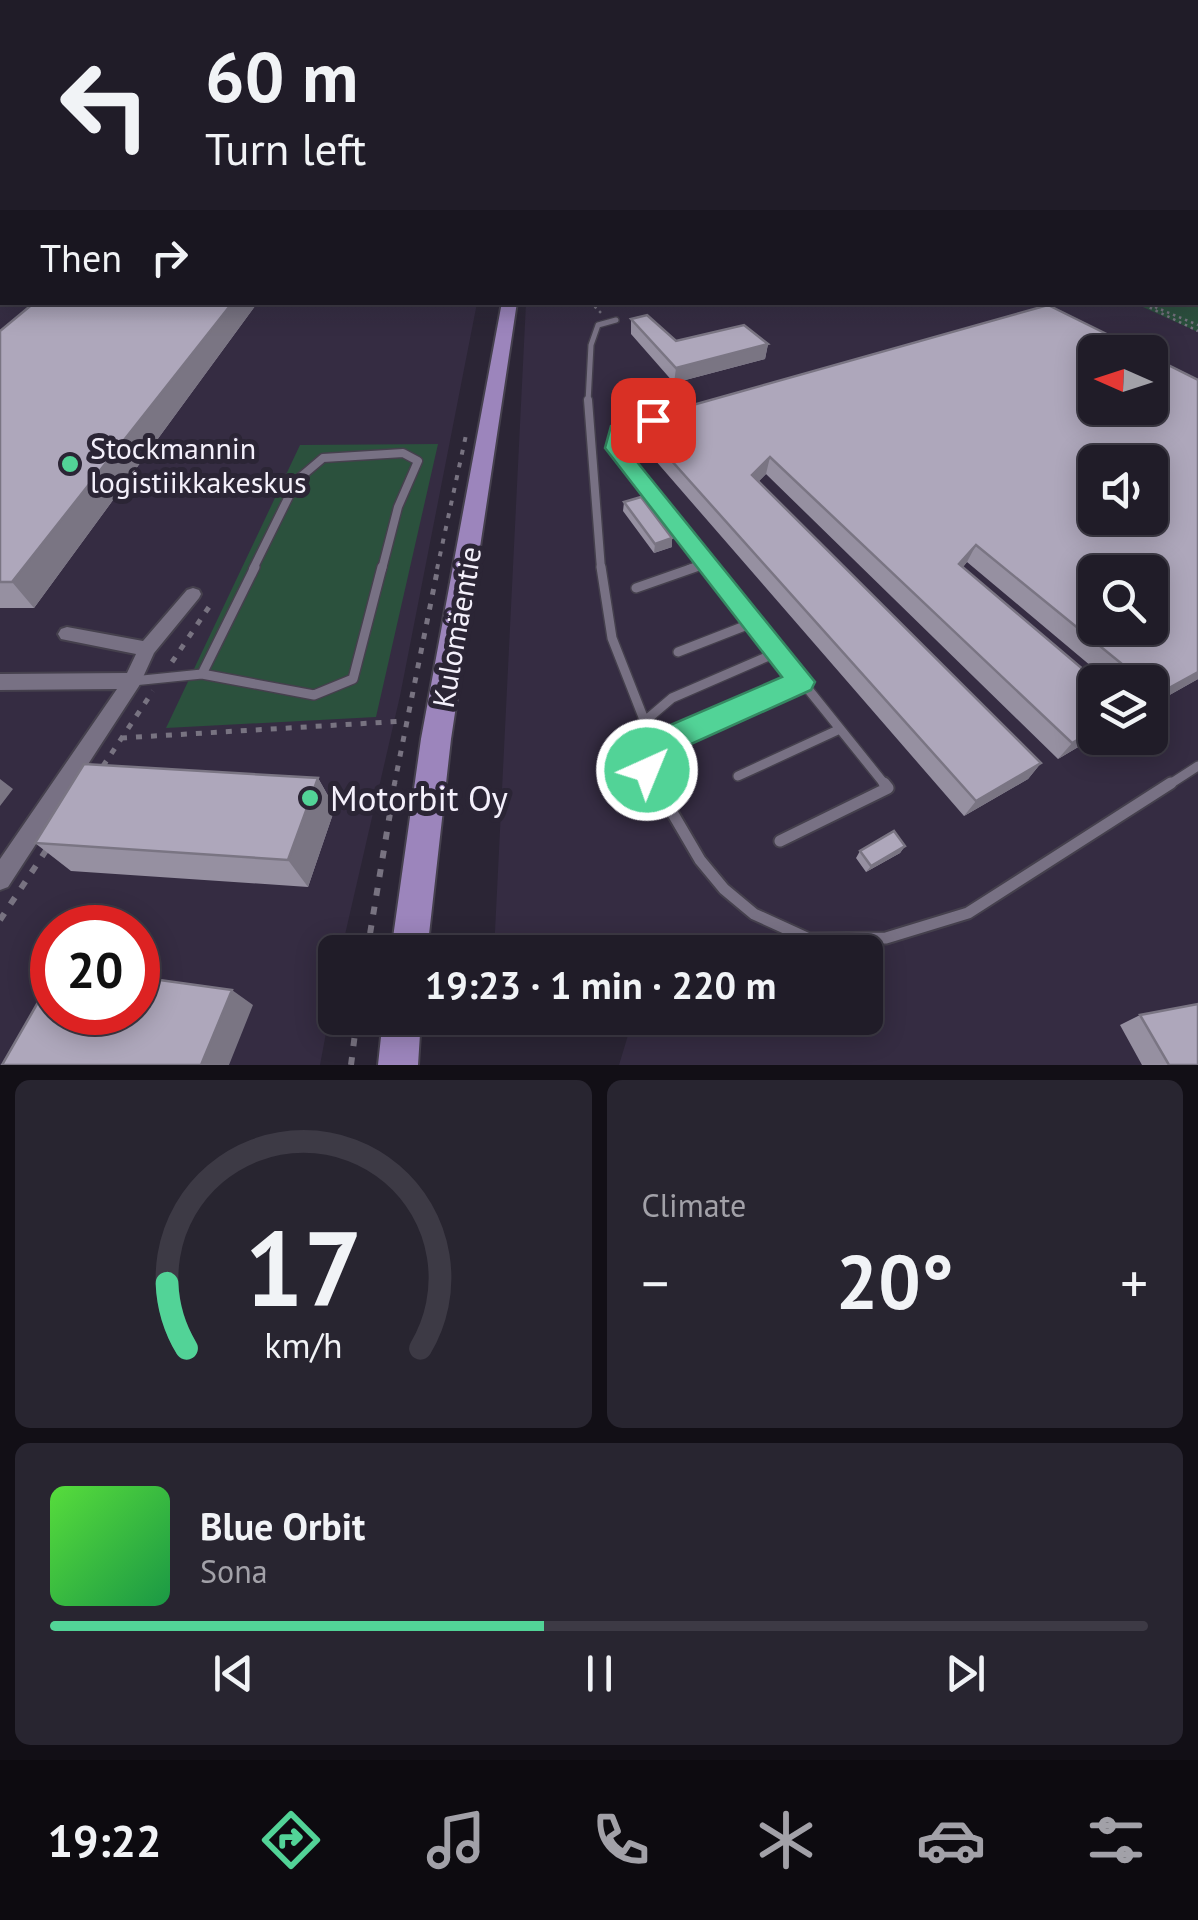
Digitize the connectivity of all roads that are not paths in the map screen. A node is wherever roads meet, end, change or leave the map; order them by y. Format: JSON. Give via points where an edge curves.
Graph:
{"nodes":[{"id":1,"x":509,"y":305,"type":"edge"},
{"id":2,"x":616,"y":320,"type":"dead end"},
{"id":3,"x":653,"y":420,"type":"edge"},
{"id":4,"x":707,"y":563,"type":"junction"},
{"id":5,"x":636,"y":588,"type":"dead end"},
{"id":6,"x":192,"y":594,"type":"dead end"},
{"id":7,"x":755,"y":622,"type":"junction"},
{"id":8,"x":67,"y":634,"type":"dead end"},
{"id":9,"x":147,"y":650,"type":"junction"},
{"id":10,"x":678,"y":652,"type":"dead end"},
{"id":11,"x":778,"y":652,"type":"junction"},
{"id":12,"x":202,"y":674,"type":"junction"},
{"id":13,"x":133,"y":680,"type":"junction"},
{"id":14,"x":0,"y":682,"type":"edge"},
{"id":15,"x":802,"y":682,"type":"junction"},
{"id":16,"x":644,"y":721,"type":"junction"},
{"id":17,"x":840,"y":728,"type":"junction"},
{"id":18,"x":1198,"y":766,"type":"edge"},
{"id":19,"x":647,"y":770,"type":"junction"},
{"id":20,"x":738,"y":776,"type":"dead end"},
{"id":21,"x":780,"y":841,"type":"dead end"},
{"id":22,"x":0,"y":879,"type":"edge"},
{"id":23,"x":411,"y":935,"type":"edge"},
{"id":24,"x":401,"y":1035,"type":"edge"},
{"id":25,"x":398,"y":1065,"type":"edge"}],
"edges":[{"from":1,"to":23,"type":"main road","name":"Kulomäentie","via":[[436,740]]},
{"from":2,"to":16,"type":"lane","via":[[592,333],[589,454],[612,640]]},
{"from":3,"to":4,"type":"lane","via":[[618,430],[615,448]]},
{"from":4,"to":5,"type":"lane"},
{"from":4,"to":7,"type":"lane"},
{"from":6,"to":9,"type":"street"},
{"from":7,"to":10,"type":"lane"},
{"from":7,"to":11,"type":"lane"},
{"from":8,"to":9,"type":"street"},
{"from":9,"to":13,"type":"street"},
{"from":11,"to":15,"type":"lane"},
{"from":11,"to":16,"type":"lane","via":[[672,698]]},
{"from":12,"to":12,"type":"lane","via":[[314,695],[353,679],[398,507],[418,461],[403,453],[323,458],[298,480]]},
{"from":12,"to":13,"type":"lane"},
{"from":13,"to":14,"type":"street"},
{"from":13,"to":22,"type":"street"},
{"from":15,"to":17,"type":"lane"},
{"from":15,"to":19,"type":"lane","via":[[672,738]]},
{"from":16,"to":19,"type":"lane"},
{"from":17,"to":20,"type":"lane"},
{"from":17,"to":21,"type":"lane","via":[[888,788]]},
{"from":18,"to":19,"type":"lane","via":[[968,913],[886,938],[808,939],[754,914],[724,888]]},
{"from":24,"to":25,"type":"main road"}]}
